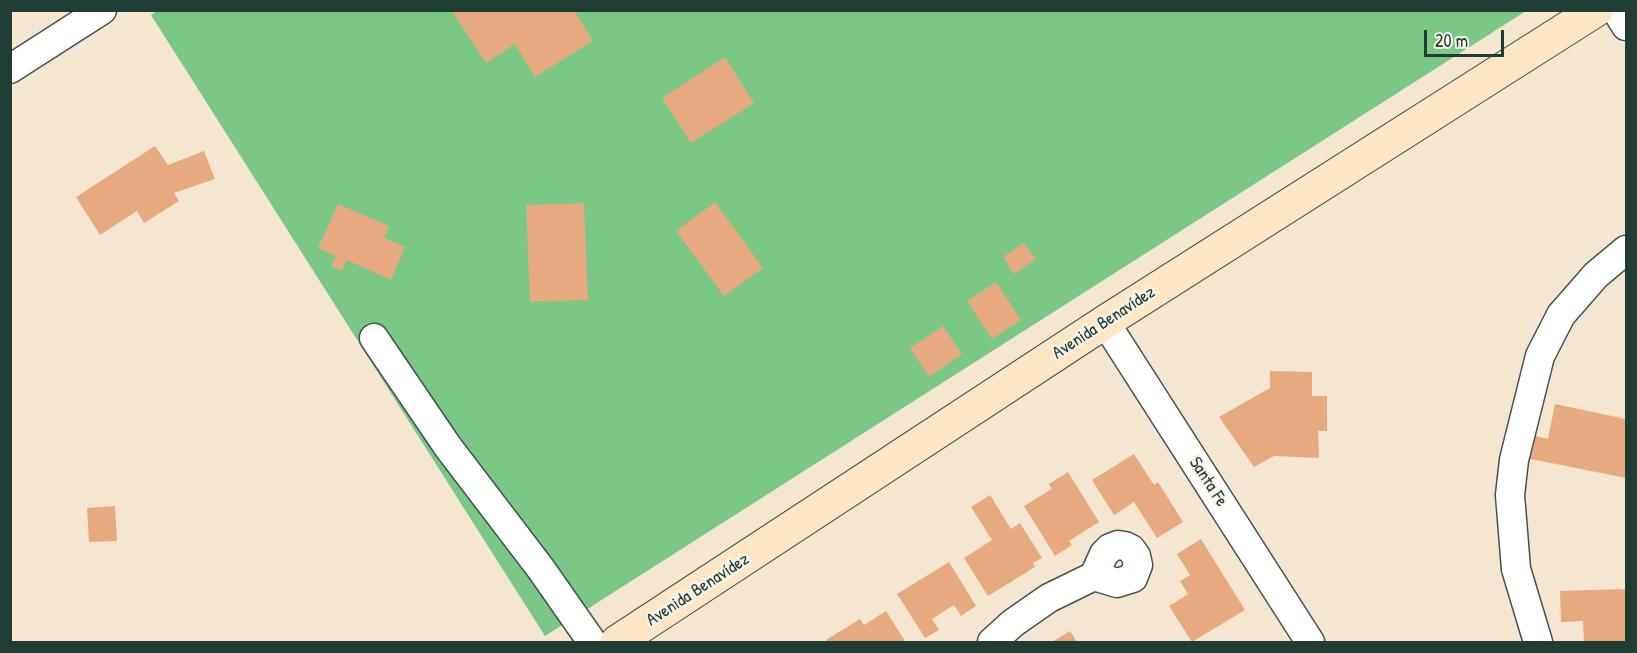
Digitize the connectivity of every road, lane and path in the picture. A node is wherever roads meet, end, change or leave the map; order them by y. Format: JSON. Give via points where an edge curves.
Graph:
{"nodes":[{"id":1,"x":102,"y":10,"type":"edge"},
{"id":2,"x":1596,"y":10,"type":"edge"},
{"id":3,"x":1616,"y":10,"type":"edge"},
{"id":4,"x":1626,"y":26,"type":"edge"},
{"id":5,"x":10,"y":69,"type":"edge"},
{"id":6,"x":1626,"y":250,"type":"edge"},
{"id":7,"x":1105,"y":322,"type":"junction"},
{"id":8,"x":374,"y":338,"type":"dead end"},
{"id":9,"x":1094,"y":576,"type":"dead end"},
{"id":10,"x":592,"y":642,"type":"edge"},
{"id":11,"x":617,"y":642,"type":"edge"},
{"id":12,"x":992,"y":642,"type":"edge"},
{"id":13,"x":1311,"y":642,"type":"edge"},
{"id":14,"x":1538,"y":642,"type":"edge"}],
"edges":[{"from":1,"to":5,"type":"street"},
{"from":2,"to":7,"type":"main road","name":"Avenida Benavídez"},
{"from":3,"to":4,"type":"street"},
{"from":6,"to":14,"type":"street","via":[[1596,275],[1562,315],[1540,356],[1514,460],[1510,495],[1516,570]]},
{"from":7,"to":11,"type":"main road","name":"Avenida Benavídez"},
{"from":7,"to":13,"type":"street","name":"Santa Fe"},
{"from":8,"to":10,"type":"street","via":[[448,447]]},
{"from":9,"to":12,"type":"street","via":[[1049,598]]}]}
